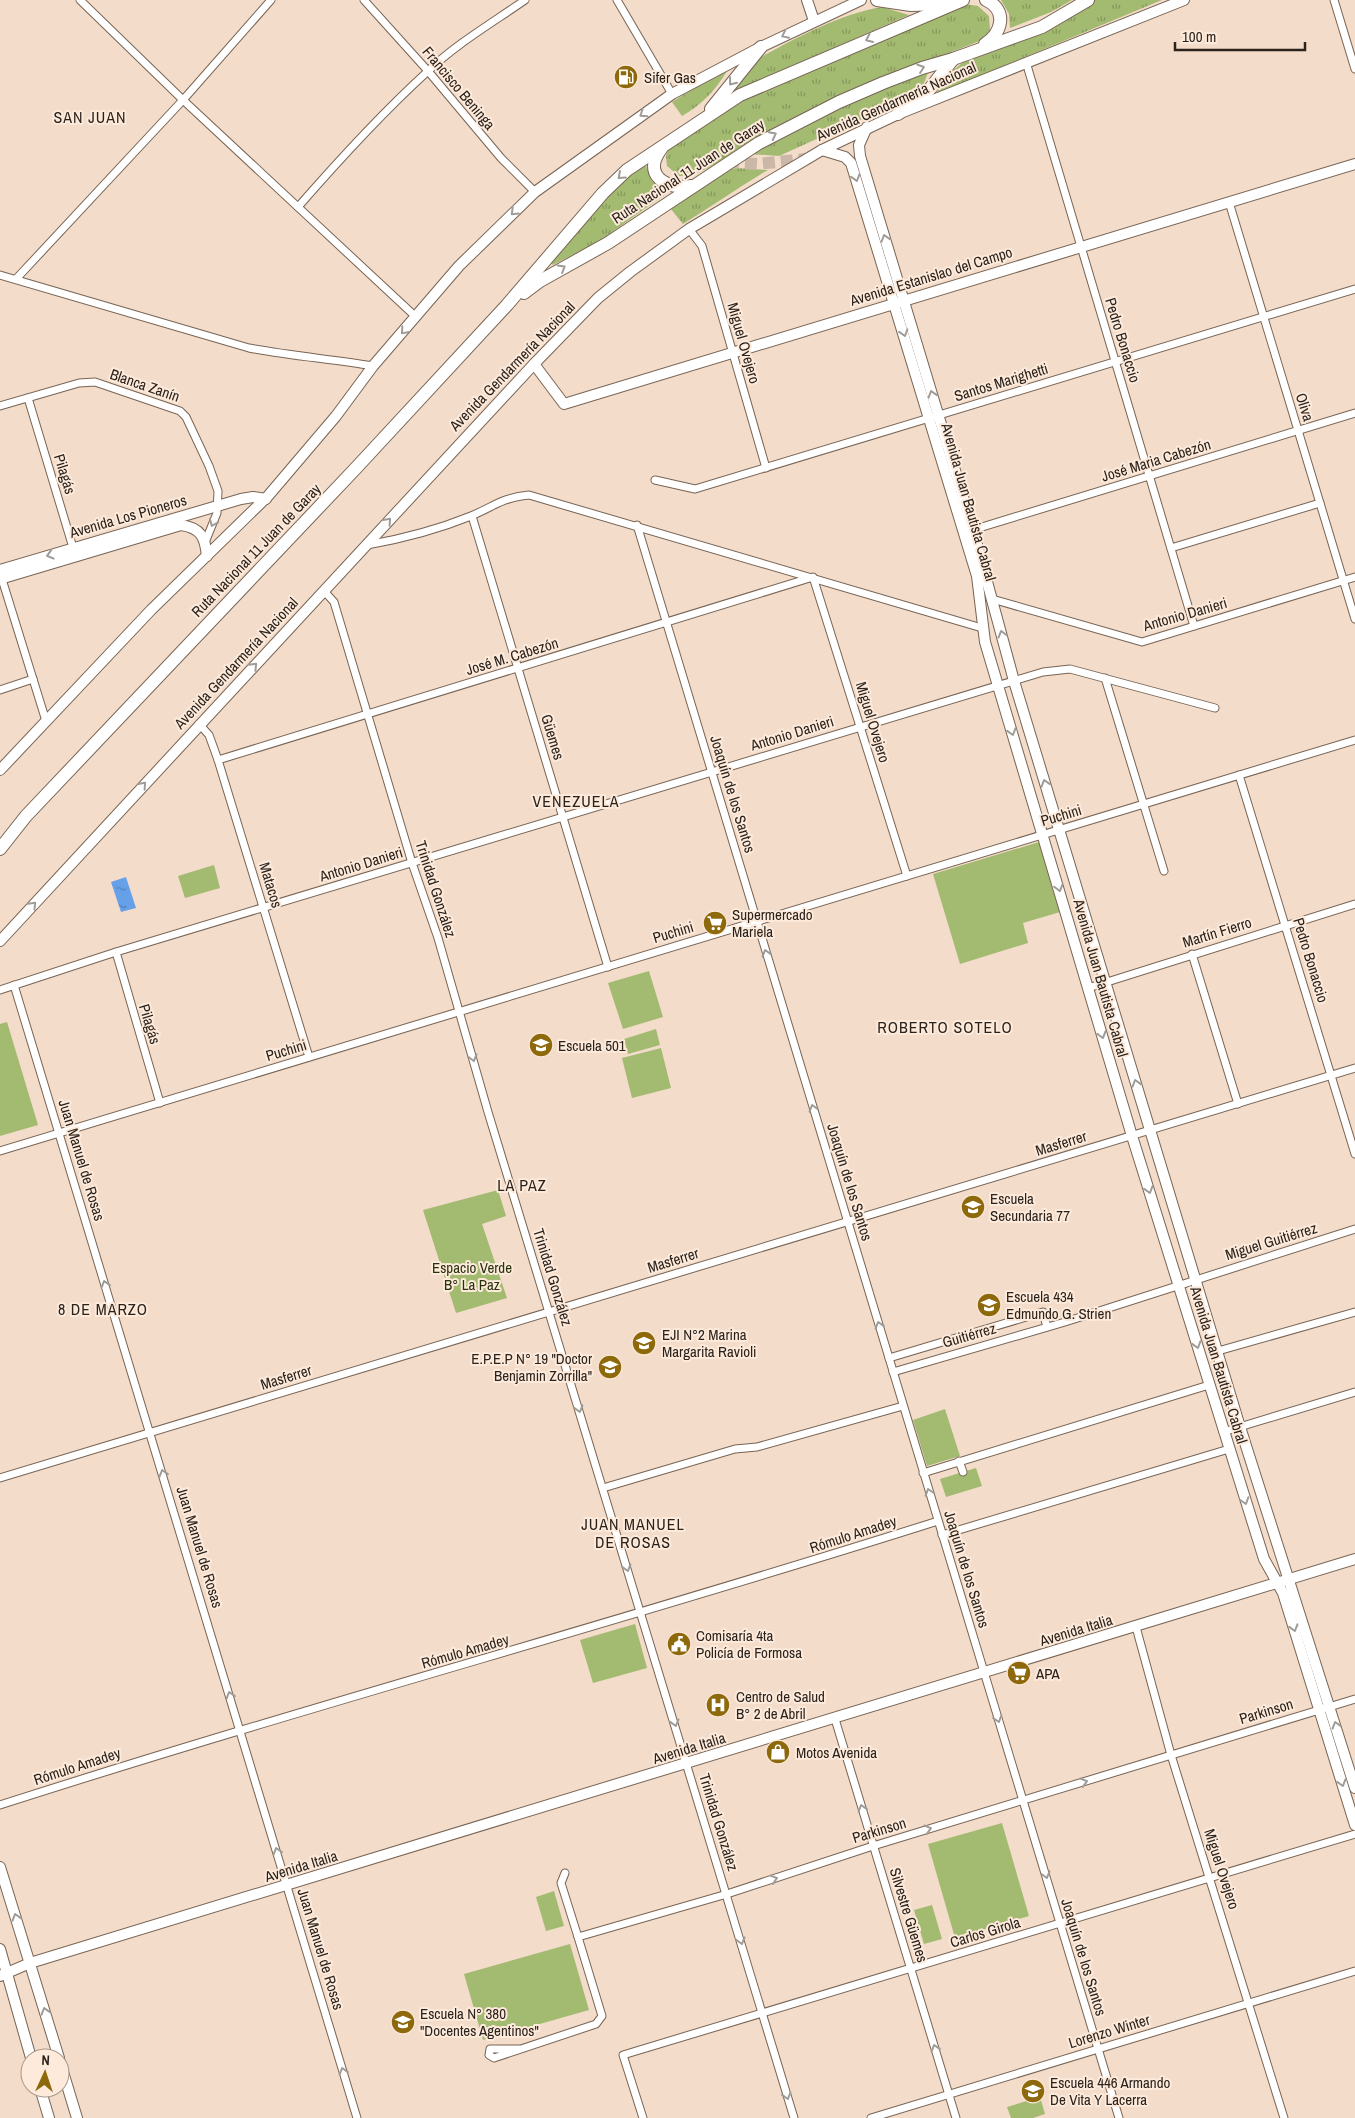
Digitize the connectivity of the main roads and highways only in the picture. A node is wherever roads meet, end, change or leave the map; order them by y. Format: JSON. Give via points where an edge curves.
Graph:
{"nodes":[{"id":1,"x":807,"y":0,"type":"edge"},
{"id":2,"x":861,"y":0,"type":"edge"},
{"id":3,"x":877,"y":0,"type":"edge"},
{"id":4,"x":986,"y":0,"type":"edge"},
{"id":5,"x":1088,"y":0,"type":"edge"},
{"id":6,"x":1184,"y":0,"type":"edge"},
{"id":7,"x":957,"y":2,"type":"edge"},
{"id":8,"x":814,"y":21,"type":"junction"},
{"id":9,"x":761,"y":47,"type":"junction"},
{"id":10,"x":974,"y":51,"type":"junction"},
{"id":11,"x":953,"y":59,"type":"junction"},
{"id":12,"x":898,"y":114,"type":"junction"},
{"id":13,"x":704,"y":118,"type":"junction"},
{"id":14,"x":867,"y":128,"type":"junction"},
{"id":15,"x":664,"y":145,"type":"junction"},
{"id":16,"x":822,"y":150,"type":"junction"},
{"id":17,"x":1355,"y":164,"type":"edge"},
{"id":18,"x":696,"y":185,"type":"junction"},
{"id":19,"x":899,"y":302,"type":"junction"},
{"id":20,"x":507,"y":305,"type":"junction"},
{"id":21,"x":534,"y":364,"type":"junction"},
{"id":22,"x":266,"y":499,"type":"junction"},
{"id":23,"x":969,"y":531,"type":"junction"},
{"id":24,"x":74,"y":553,"type":"junction"},
{"id":25,"x":207,"y":556,"type":"junction"},
{"id":26,"x":0,"y":575,"type":"edge"},
{"id":27,"x":0,"y":770,"type":"edge"},
{"id":28,"x":26,"y":816,"type":"junction"},
{"id":29,"x":0,"y":839,"type":"edge"},
{"id":30,"x":0,"y":849,"type":"edge"},
{"id":31,"x":0,"y":941,"type":"edge"},
{"id":32,"x":1355,"y":1559,"type":"edge"},
{"id":33,"x":1289,"y":1579,"type":"junction"},
{"id":34,"x":1277,"y":1583,"type":"junction"},
{"id":35,"x":1325,"y":1708,"type":"junction"},
{"id":36,"x":1355,"y":1788,"type":"edge"},
{"id":37,"x":1355,"y":1825,"type":"edge"},
{"id":38,"x":0,"y":1867,"type":"edge"},
{"id":39,"x":0,"y":1949,"type":"edge"},
{"id":40,"x":2,"y":1963,"type":"edge"},
{"id":41,"x":30,"y":1963,"type":"junction"},
{"id":42,"x":3,"y":1976,"type":"edge"},
{"id":43,"x":27,"y":2048,"type":"edge"},
{"id":44,"x":56,"y":2048,"type":"edge"},
{"id":45,"x":70,"y":2095,"type":"edge"},
{"id":46,"x":42,"y":2098,"type":"edge"},
{"id":47,"x":46,"y":2117,"type":"edge"},
{"id":48,"x":77,"y":2118,"type":"edge"}],
"edges":[{"from":1,"to":8,"type":"main road"},
{"from":2,"to":8,"type":"main road"},
{"from":3,"to":7,"type":"highway","via":[[911,5]]},
{"from":4,"to":10,"type":"highway","via":[[999,12],[1001,23],[993,39]]},
{"from":5,"to":10,"type":"highway","name":"Ruta Nacional 11 Juan de Garay","via":[[1042,27]]},
{"from":6,"to":12,"type":"main road","name":"Avenida Gendarmería Nacional"},
{"from":7,"to":13,"type":"highway","name":"Ruta Nacional 11 Juan de Garay","one_way":true,"via":[[740,95]]},
{"from":8,"to":9,"type":"main road","one_way":true},
{"from":9,"to":13,"type":"highway","one_way":true},
{"from":9,"to":22,"type":"main road","one_way":true,"via":[[672,94],[535,192],[459,266]]},
{"from":10,"to":11,"type":"highway","name":"Ruta Nacional 11 Juan de Garay"},
{"from":11,"to":12,"type":"highway","via":[[929,90]]},
{"from":18,"to":11,"type":"highway","name":"Ruta Nacional 11 Juan de Garay","one_way":true,"via":[[727,162],[824,109],[922,68]]},
{"from":12,"to":14,"type":"main road","name":"Avenida Gendarmería Nacional"},
{"from":13,"to":15,"type":"highway","name":"Ruta Nacional 11 Juan de Garay"},
{"from":14,"to":16,"type":"main road","name":"Avenida Gendarmería Nacional"},
{"from":19,"to":14,"type":"main road","name":"Avenida Juan Bautista Cabral","one_way":true,"via":[[860,156],[859,145]]},
{"from":15,"to":18,"type":"highway","via":[[654,164],[660,180],[677,188]]},
{"from":15,"to":20,"type":"highway","name":"Ruta Nacional 11 Juan de Garay","one_way":true,"via":[[627,170],[603,193]]},
{"from":16,"to":19,"type":"main road","name":"Avenida Juan Bautista Cabral","one_way":true,"via":[[845,157],[851,163]]},
{"from":16,"to":21,"type":"main road","name":"Avenida Gendarmería Nacional","via":[[689,229],[598,298]]},
{"from":17,"to":19,"type":"main road","name":"Avenida Estanislao del Campo"},
{"from":20,"to":18,"type":"highway","name":"Ruta Nacional 11 Juan de Garay","one_way":true,"via":[[540,281],[608,243]]},
{"from":19,"to":21,"type":"main road","name":"Avenida Estanislao del Campo","via":[[564,404]]},
{"from":19,"to":23,"type":"main road","name":"Avenida Juan Bautista Cabral"},
{"from":20,"to":28,"type":"highway","name":"Ruta Nacional 11 Juan de Garay"},
{"from":31,"to":21,"type":"main road","name":"Avenida Gendarmería Nacional","one_way":true},
{"from":22,"to":24,"type":"main road","name":"Avenida Los Pioneros","via":[[253,497],[218,506]]},
{"from":22,"to":25,"type":"main road"},
{"from":33,"to":23,"type":"main road","name":"Avenida Juan Bautista Cabral","one_way":true},
{"from":23,"to":34,"type":"main road","name":"Avenida Juan Bautista Cabral","one_way":true,"via":[[982,628],[998,686],[1223,1432],[1264,1559]]},
{"from":24,"to":25,"type":"main road","name":"Avenida Los Pioneros","via":[[181,525],[199,530],[206,540]]},
{"from":24,"to":26,"type":"main road","name":"Avenida Los Pioneros"},
{"from":25,"to":27,"type":"main road","via":[[103,659]]},
{"from":28,"to":29,"type":"highway","name":"Ruta Nacional 11 Juan de Garay"},
{"from":28,"to":30,"type":"highway","name":"Ruta Nacional 11 Juan de Garay"},
{"from":32,"to":33,"type":"main road","name":"Avenida Italia"},
{"from":33,"to":34,"type":"main road","name":"Avenida Italia"},
{"from":33,"to":35,"type":"main road","name":"Avenida Juan Bautista Cabral"},
{"from":34,"to":35,"type":"main road","name":"Avenida Juan Bautista Cabral","one_way":true},
{"from":34,"to":41,"type":"main road","name":"Avenida Italia"},
{"from":36,"to":35,"type":"main road","name":"Avenida Juan Bautista Cabral","one_way":true},
{"from":35,"to":37,"type":"main road","name":"Avenida Juan Bautista Cabral","one_way":true},
{"from":41,"to":38,"type":"main road","one_way":true},
{"from":39,"to":40,"type":"main road"},
{"from":40,"to":41,"type":"main road","name":"Avenida Italia"},
{"from":40,"to":42,"type":"main road"},
{"from":41,"to":42,"type":"main road","name":"Avenida Italia"},
{"from":44,"to":41,"type":"main road","one_way":true},
{"from":42,"to":43,"type":"main road"},
{"from":45,"to":48,"type":"main road"},
{"from":46,"to":47,"type":"main road"}]}
